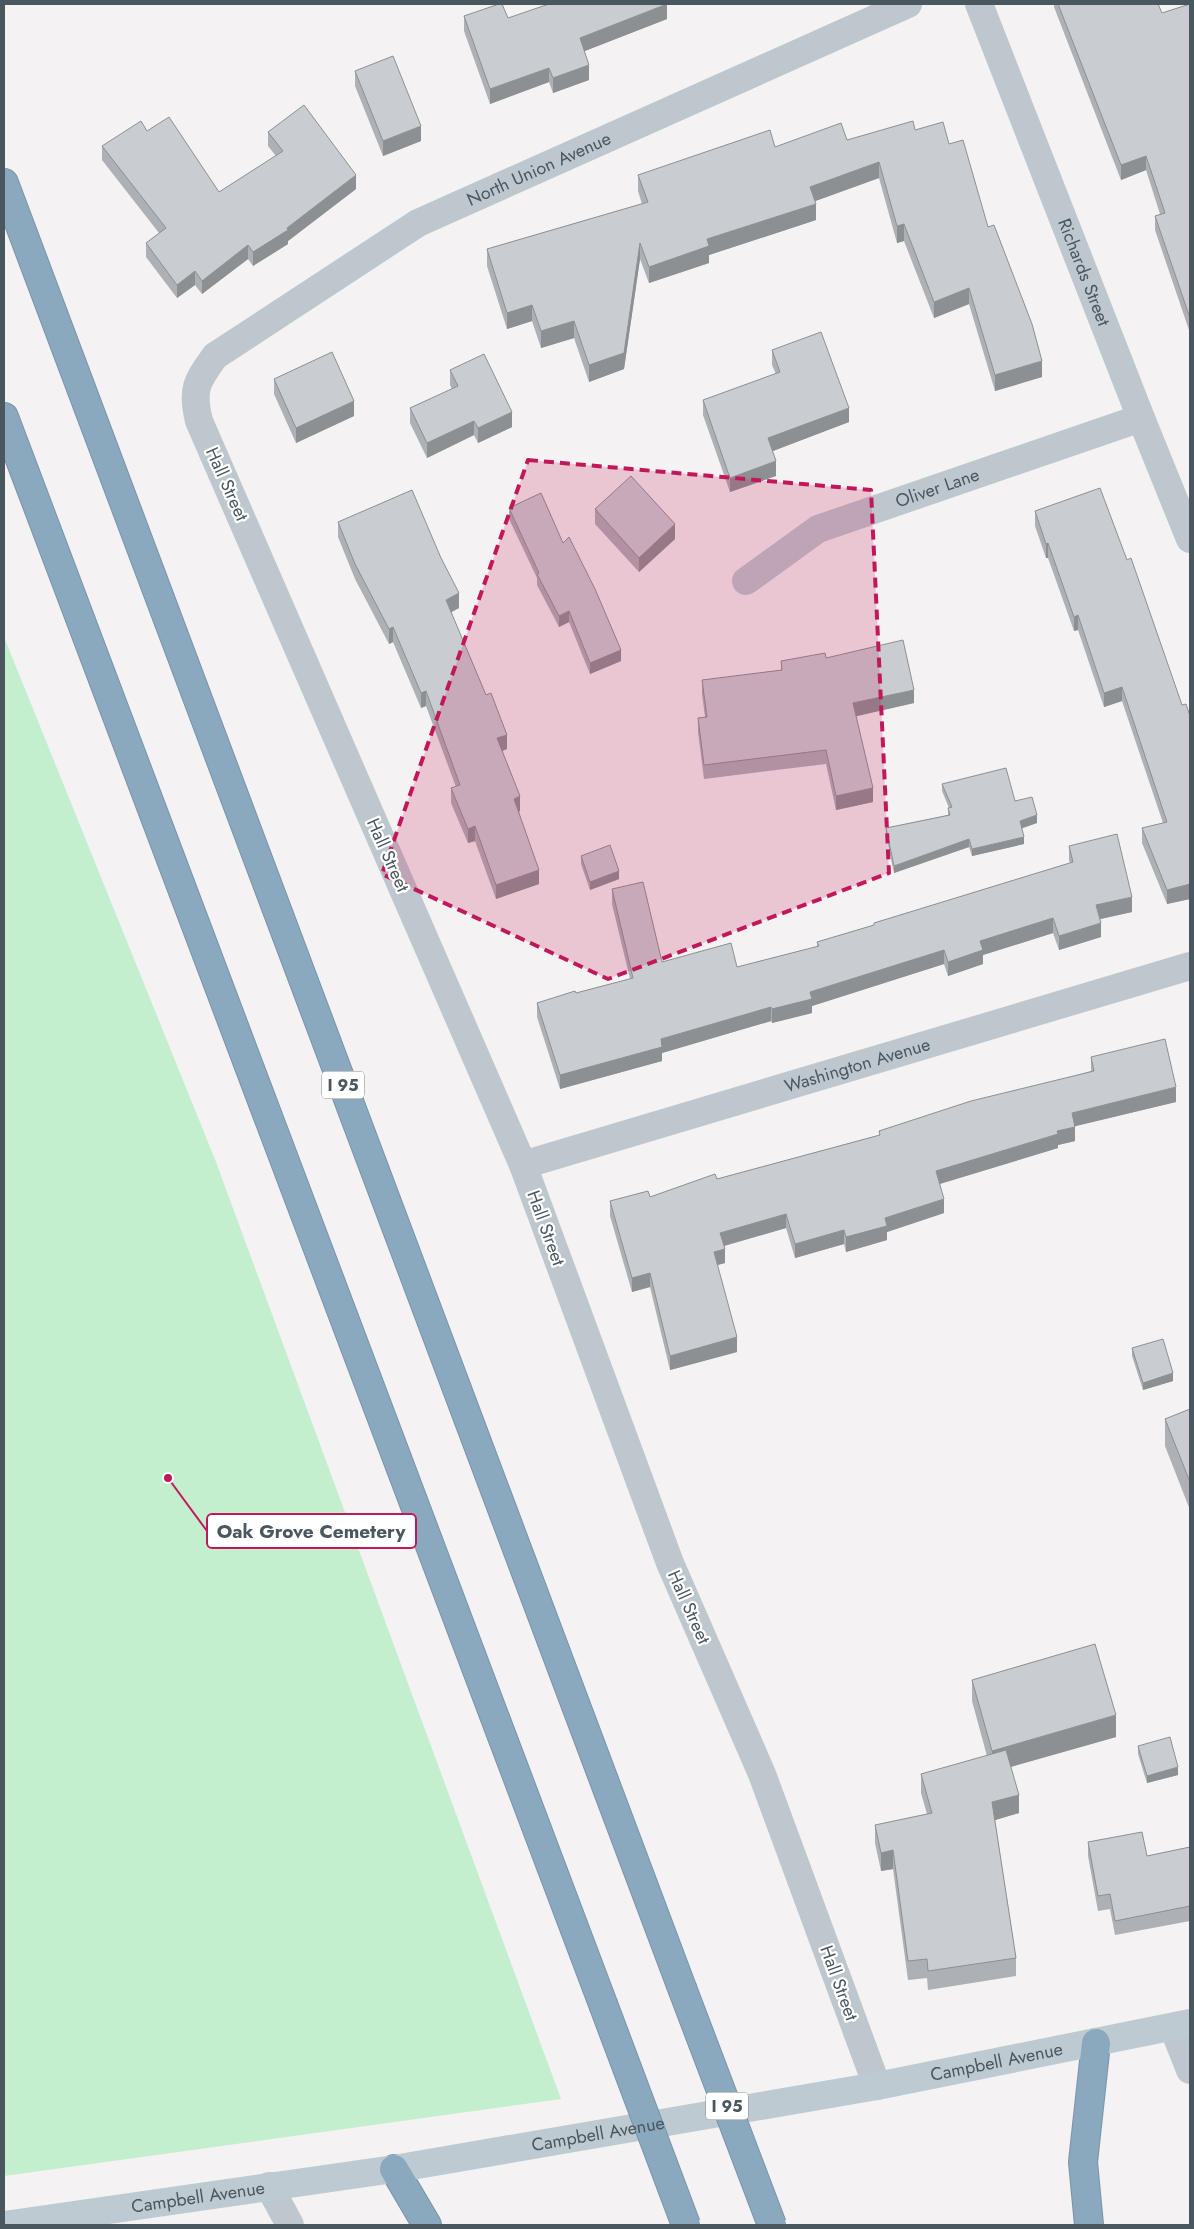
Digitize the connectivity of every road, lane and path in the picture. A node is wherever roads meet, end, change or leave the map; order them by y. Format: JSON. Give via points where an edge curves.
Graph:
{"nodes":[{"id":1,"x":908,"y":4,"type":"edge"},
{"id":2,"x":979,"y":4,"type":"edge"},
{"id":3,"x":4,"y":182,"type":"edge"},
{"id":4,"x":197,"y":380,"type":"joint"},
{"id":5,"x":4,"y":417,"type":"edge"},
{"id":6,"x":1141,"y":418,"type":"junction"},
{"id":7,"x":1190,"y":539,"type":"edge"},
{"id":8,"x":746,"y":580,"type":"dead end"},
{"id":9,"x":1190,"y":966,"type":"edge"},
{"id":10,"x":523,"y":1165,"type":"junction"},
{"id":11,"x":1182,"y":2025,"type":"edge"},
{"id":12,"x":1096,"y":2043,"type":"junction"},
{"id":13,"x":1190,"y":2070,"type":"edge"},
{"id":14,"x":877,"y":2086,"type":"junction"},
{"id":15,"x":394,"y":2170,"type":"junction"},
{"id":16,"x":269,"y":2186,"type":"junction"},
{"id":17,"x":4,"y":2225,"type":"edge"},
{"id":18,"x":290,"y":2225,"type":"edge"},
{"id":19,"x":427,"y":2225,"type":"edge"},
{"id":20,"x":686,"y":2225,"type":"edge"},
{"id":21,"x":772,"y":2225,"type":"edge"},
{"id":22,"x":1089,"y":2225,"type":"edge"}],
"edges":[{"from":1,"to":4,"type":"street","name":"North Union Avenue","via":[[418,222],[215,356]]},
{"from":2,"to":6,"type":"street","name":"Richards Street"},
{"from":3,"to":21,"type":"highway","number":"I 95","bridge":true},
{"from":4,"to":10,"type":"street","name":"Hall Street","via":[[195,398],[199,421]]},
{"from":5,"to":20,"type":"highway","bridge":true},
{"from":6,"to":7,"type":"street","name":"Richards Street"},
{"from":6,"to":8,"type":"street","name":"Oliver Lane","via":[[818,529]]},
{"from":9,"to":10,"type":"street","name":"Washington Avenue"},
{"from":10,"to":14,"type":"street","name":"Hall Street","via":[[670,1562],[762,1774]]},
{"from":11,"to":12,"type":"main road","name":"Campbell Avenue"},
{"from":11,"to":13,"type":"street"},
{"from":12,"to":14,"type":"main road","name":"Campbell Avenue"},
{"from":12,"to":22,"type":"highway","via":[[1083,2162]]},
{"from":14,"to":15,"type":"main road","name":"Campbell Avenue"},
{"from":15,"to":16,"type":"main road","name":"Campbell Avenue"},
{"from":15,"to":19,"type":"highway"},
{"from":16,"to":17,"type":"main road","name":"Campbell Avenue"},
{"from":16,"to":18,"type":"street"}]}
